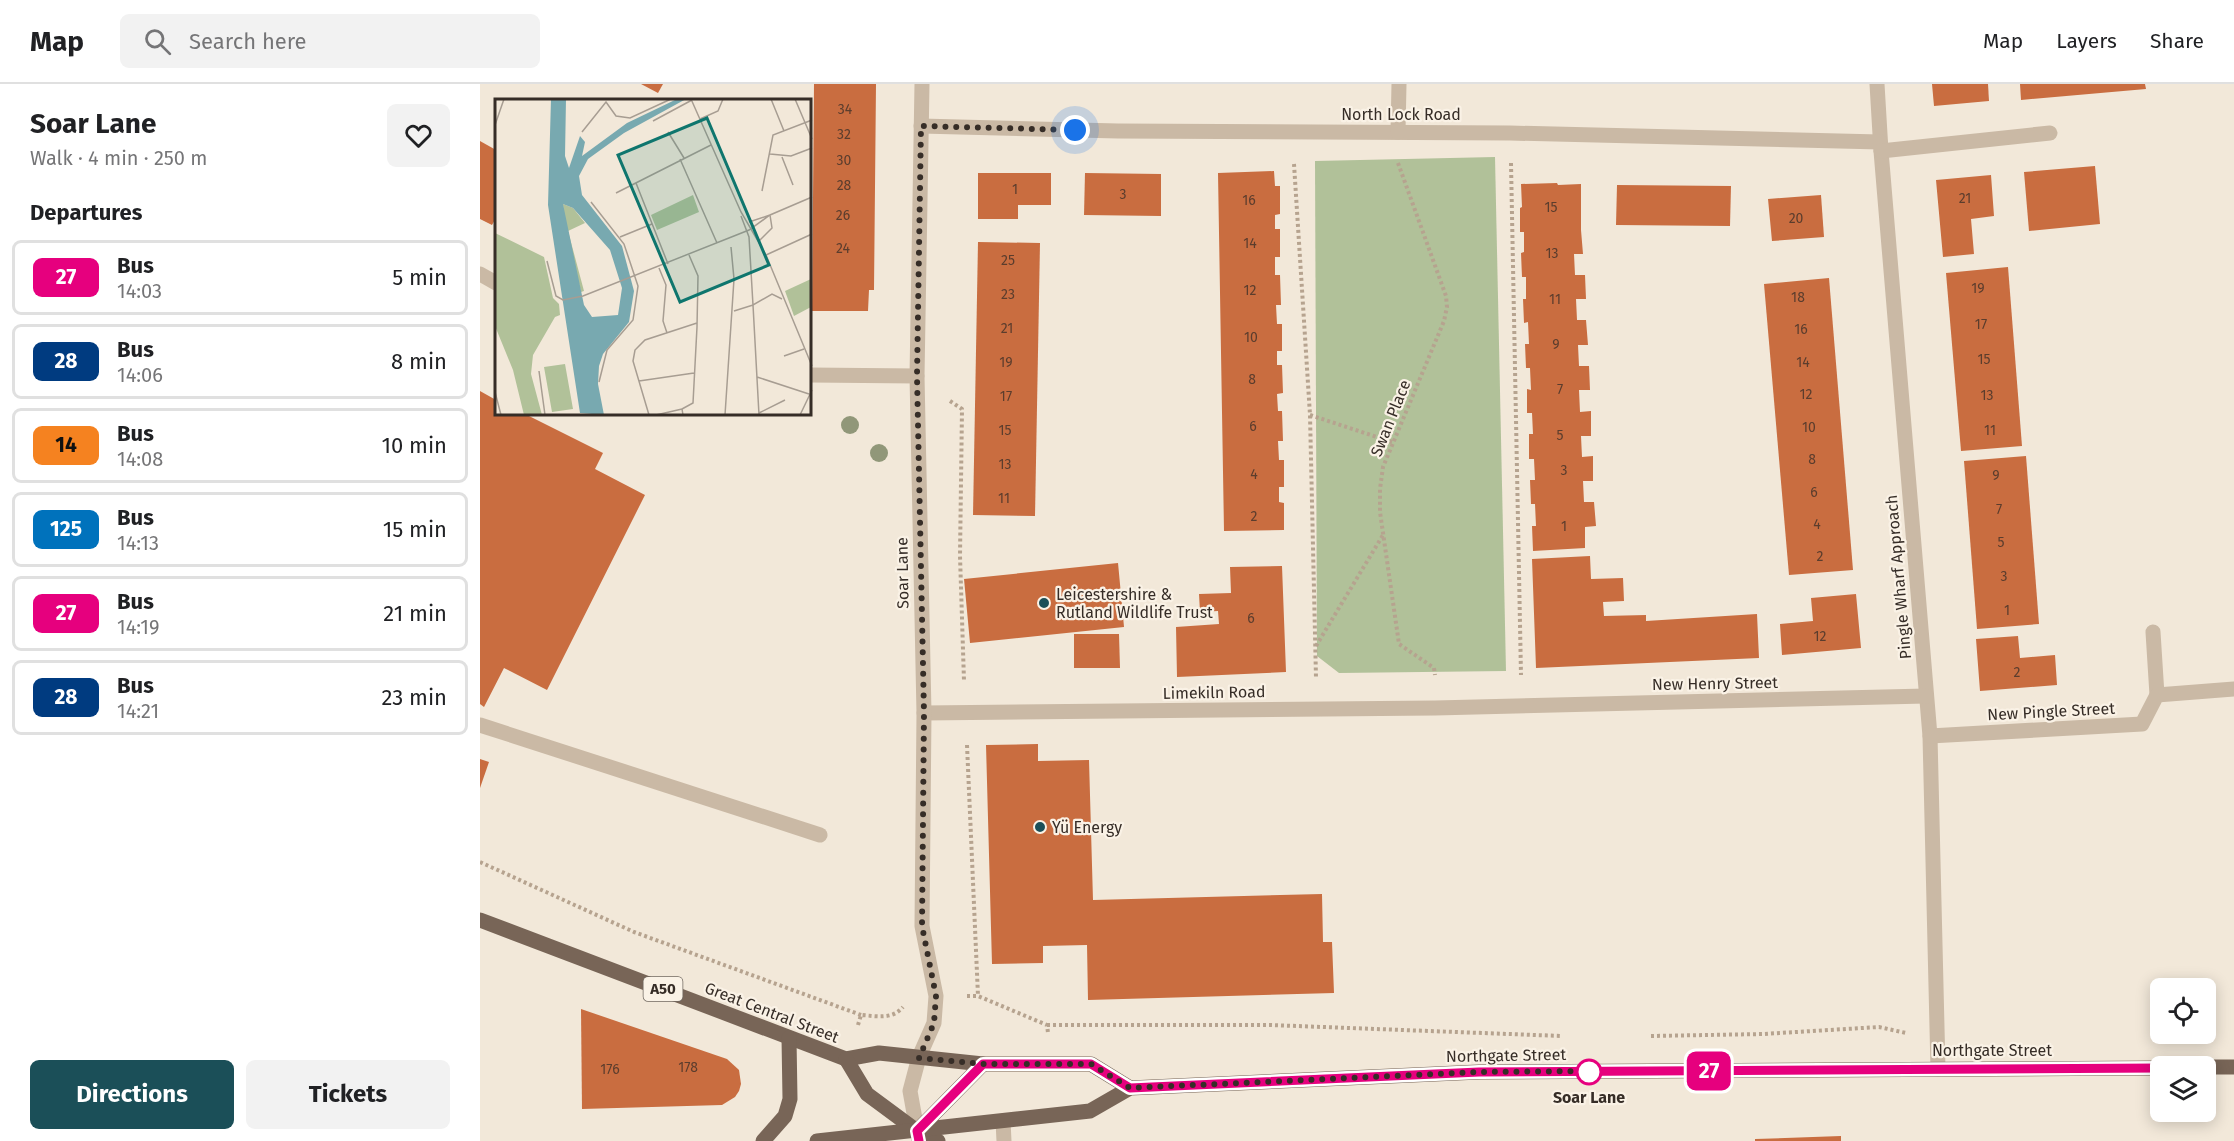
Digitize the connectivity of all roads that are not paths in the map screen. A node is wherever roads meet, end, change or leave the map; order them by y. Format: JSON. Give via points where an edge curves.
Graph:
{"nodes":[{"id":1,"x":922,"y":84,"type":"edge"},
{"id":2,"x":1399,"y":84,"type":"edge"},
{"id":3,"x":1877,"y":84,"type":"edge"},
{"id":4,"x":921,"y":126,"type":"junction"},
{"id":5,"x":1398,"y":132,"type":"junction"},
{"id":6,"x":2050,"y":133,"type":"dead end"},
{"id":7,"x":1880,"y":146,"type":"junction"},
{"id":8,"x":480,"y":274,"type":"edge"},
{"id":9,"x":495,"y":282,"type":"edge"},
{"id":10,"x":812,"y":375,"type":"edge"},
{"id":11,"x":917,"y":376,"type":"junction"},
{"id":12,"x":2153,"y":633,"type":"dead end"},
{"id":13,"x":2234,"y":689,"type":"edge"},
{"id":14,"x":2157,"y":695,"type":"junction"},
{"id":15,"x":1926,"y":696,"type":"junction"},
{"id":16,"x":1505,"y":705,"type":"joint"},
{"id":17,"x":924,"y":713,"type":"junction"},
{"id":18,"x":480,"y":725,"type":"edge"},
{"id":19,"x":1930,"y":736,"type":"junction"},
{"id":20,"x":820,"y":835,"type":"dead end"},
{"id":21,"x":480,"y":920,"type":"edge"},
{"id":22,"x":789,"y":1038,"type":"junction"},
{"id":23,"x":919,"y":1058,"type":"junction"},
{"id":24,"x":846,"y":1059,"type":"junction"},
{"id":25,"x":983,"y":1064,"type":"junction"},
{"id":26,"x":2216,"y":1067,"type":"edge"},
{"id":27,"x":2234,"y":1067,"type":"edge"},
{"id":28,"x":1938,"y":1068,"type":"junction"},
{"id":29,"x":2150,"y":1068,"type":"edge"},
{"id":30,"x":1130,"y":1088,"type":"junction"},
{"id":31,"x":1003,"y":1121,"type":"junction"},
{"id":32,"x":918,"y":1136,"type":"edge"},
{"id":33,"x":763,"y":1141,"type":"edge"},
{"id":34,"x":817,"y":1141,"type":"edge"},
{"id":35,"x":938,"y":1141,"type":"edge"},
{"id":36,"x":1004,"y":1141,"type":"edge"}],
"edges":[{"from":1,"to":4,"type":"street","name":"Soar Lane"},
{"from":2,"to":5,"type":"street"},
{"from":3,"to":7,"type":"street","name":"Pingle Wharf Approach"},
{"from":4,"to":5,"type":"street","name":"North Lock Road"},
{"from":4,"to":11,"type":"street","name":"Soar Lane"},
{"from":5,"to":7,"type":"street","name":"North Lock Road"},
{"from":6,"to":7,"type":"street","name":"North Lock Road"},
{"from":7,"to":15,"type":"street","name":"Pingle Wharf Approach"},
{"from":8,"to":9,"type":"street"},
{"from":10,"to":11,"type":"street"},
{"from":11,"to":17,"type":"street","name":"Soar Lane"},
{"from":12,"to":14,"type":"street"},
{"from":13,"to":14,"type":"street"},
{"from":14,"to":19,"type":"street","name":"New Pingle Street","via":[[2142,724]]},
{"from":15,"to":16,"type":"street","name":"New Henry Street"},
{"from":15,"to":19,"type":"street","name":"Pingle Wharf Approach"},
{"from":16,"to":17,"type":"street","name":"Limekiln Road"},
{"from":17,"to":23,"type":"street","name":"Soar Lane","via":[[922,926],[936,996],[934,1023]]},
{"from":18,"to":20,"type":"street"},
{"from":19,"to":28,"type":"street","name":"Pingle Wharf Approach"},
{"from":21,"to":22,"type":"main road","name":"Great Central Street","number":"A50"},
{"from":22,"to":24,"type":"main road","name":"Great Central Street","number":"A50"},
{"from":22,"to":33,"type":"main road","via":[[790,1099],[785,1116]]},
{"from":23,"to":24,"type":"main road","name":"Great Central Street","via":[[879,1053]]},
{"from":23,"to":25,"type":"main road","name":"Great Central Street"},
{"from":23,"to":32,"type":"street","name":"Soar Lane","via":[[910,1090]]},
{"from":24,"to":32,"type":"main road","via":[[867,1094]]},
{"from":25,"to":30,"type":"main road","name":"Great Central Street","via":[[1091,1064]]},
{"from":25,"to":32,"type":"main road"},
{"from":26,"to":27,"type":"main road"},
{"from":28,"to":29,"type":"main road","name":"Northgate Street"},
{"from":28,"to":30,"type":"main road","name":"Northgate Street","via":[[1479,1072]]},
{"from":30,"to":31,"type":"main road","name":"Northgate Street","via":[[1090,1112]]},
{"from":31,"to":32,"type":"main road","name":"Northgate Street"},
{"from":31,"to":36,"type":"street"},
{"from":32,"to":34,"type":"main road","name":"Northgate Street"},
{"from":32,"to":35,"type":"main road"}]}
